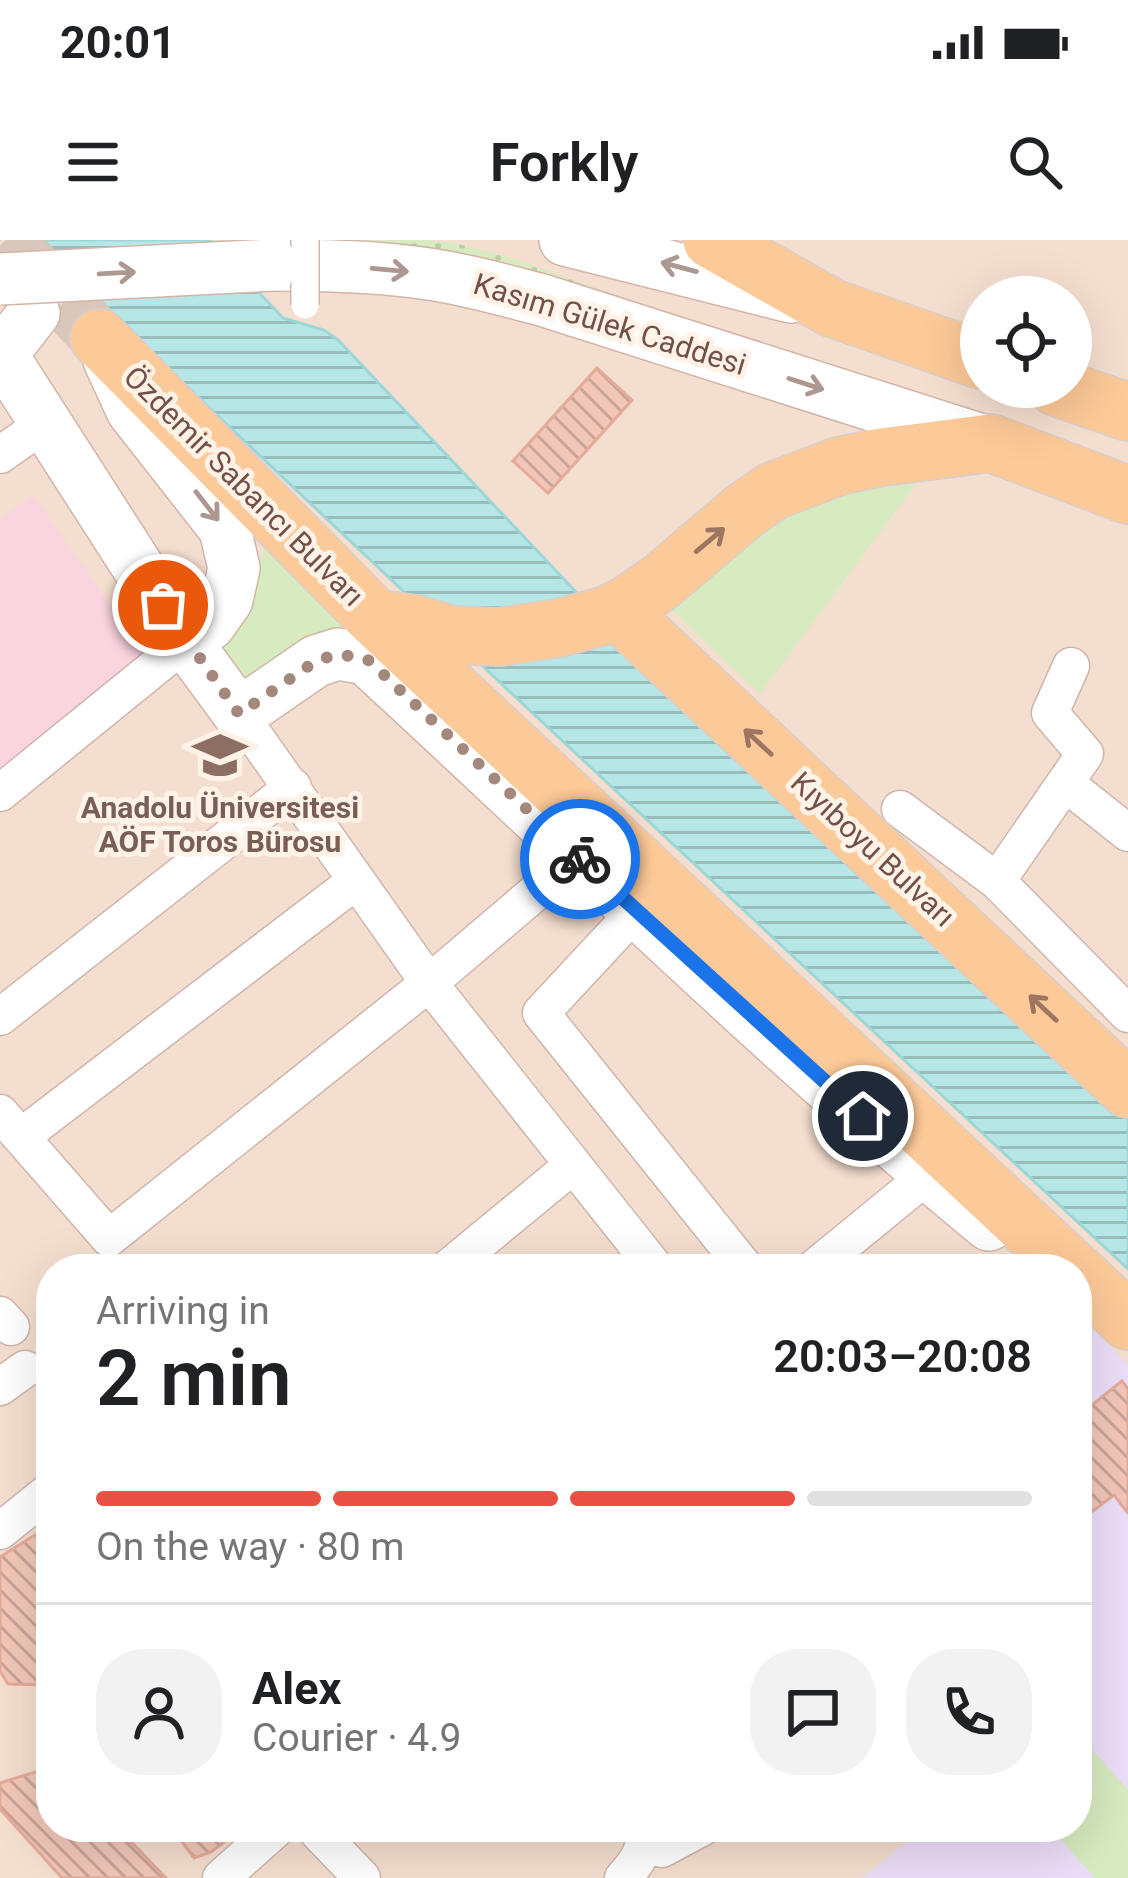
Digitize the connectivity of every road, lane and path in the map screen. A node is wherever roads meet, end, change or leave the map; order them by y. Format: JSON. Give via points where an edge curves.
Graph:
{"nodes":[{"id":1,"x":565,"y":240,"type":"edge"},
{"id":2,"x":712,"y":240,"type":"edge"},
{"id":3,"x":289,"y":252,"type":"edge"},
{"id":4,"x":31,"y":289,"type":"edge"},
{"id":5,"x":305,"y":304,"type":"dead end"},
{"id":6,"x":832,"y":308,"type":"junction"},
{"id":7,"x":98,"y":338,"type":"joint"},
{"id":8,"x":1,"y":352,"type":"edge"},
{"id":9,"x":960,"y":354,"type":"edge"},
{"id":10,"x":1092,"y":400,"type":"edge"},
{"id":11,"x":1128,"y":412,"type":"edge"},
{"id":12,"x":46,"y":422,"type":"junction"},
{"id":13,"x":991,"y":443,"type":"junction"},
{"id":14,"x":0,"y":455,"type":"edge"},
{"id":15,"x":1128,"y":495,"type":"edge"},
{"id":16,"x":612,"y":612,"type":"junction"},
{"id":17,"x":374,"y":618,"type":"junction"},
{"id":18,"x":186,"y":641,"type":"junction"},
{"id":19,"x":1071,"y":666,"type":"dead end"},
{"id":20,"x":239,"y":714,"type":"junction"},
{"id":21,"x":1065,"y":782,"type":"junction"},
{"id":22,"x":293,"y":787,"type":"junction"},
{"id":23,"x":0,"y":793,"type":"edge"},
{"id":24,"x":900,"y":809,"type":"dead end"},
{"id":25,"x":1128,"y":832,"type":"edge"},
{"id":26,"x":577,"y":857,"type":"junction"},
{"id":27,"x":356,"y":880,"type":"junction"},
{"id":28,"x":997,"y":881,"type":"junction"},
{"id":29,"x":635,"y":912,"type":"junction"},
{"id":30,"x":429,"y":983,"type":"junction"},
{"id":31,"x":1128,"y":1014,"type":"edge"},
{"id":32,"x":0,"y":1017,"type":"edge"},
{"id":33,"x":1128,"y":1088,"type":"edge"},
{"id":34,"x":11,"y":1125,"type":"edge"},
{"id":35,"x":572,"y":1166,"type":"junction"},
{"id":36,"x":928,"y":1175,"type":"junction"},
{"id":37,"x":465,"y":1254,"type":"edge"},
{"id":38,"x":643,"y":1254,"type":"edge"},
{"id":39,"x":734,"y":1254,"type":"edge"},
{"id":40,"x":831,"y":1254,"type":"edge"},
{"id":41,"x":1024,"y":1254,"type":"edge"},
{"id":42,"x":1057,"y":1254,"type":"edge"},
{"id":43,"x":1092,"y":1287,"type":"edge"},
{"id":44,"x":1092,"y":1312,"type":"edge"},
{"id":45,"x":1128,"y":1321,"type":"edge"},
{"id":46,"x":1128,"y":1347,"type":"edge"},
{"id":47,"x":36,"y":1506,"type":"edge"},
{"id":48,"x":0,"y":1531,"type":"edge"},
{"id":49,"x":261,"y":1842,"type":"edge"},
{"id":50,"x":327,"y":1842,"type":"edge"},
{"id":51,"x":642,"y":1842,"type":"edge"},
{"id":52,"x":221,"y":1878,"type":"edge"},
{"id":53,"x":362,"y":1878,"type":"edge"},
{"id":54,"x":623,"y":1878,"type":"edge"}],
"edges":[{"from":6,"to":1,"type":"main road","one_way":true},
{"from":2,"to":6,"type":"main road"},
{"from":4,"to":3,"type":"main road","name":"Kasım Gülek Caddesi","one_way":true,"bridge":true},
{"from":3,"to":5,"type":"street","bridge":true},
{"from":3,"to":13,"type":"main road","name":"Kasım Gülek Caddesi","one_way":true,"via":[[563,306]]},
{"from":4,"to":8,"type":"main road"},
{"from":6,"to":9,"type":"main road"},
{"from":7,"to":17,"type":"main road","name":"Özdemir Sabancı Bulvarı"},
{"from":7,"to":18,"type":"main road","one_way":true,"via":[[133,410],[225,529],[234,568],[226,600]]},
{"from":8,"to":12,"type":"main road"},
{"from":10,"to":11,"type":"main road"},
{"from":12,"to":14,"type":"street"},
{"from":12,"to":18,"type":"main road"},
{"from":13,"to":15,"type":"main road","name":"Kasım Gülek Caddesi"},
{"from":16,"to":13,"type":"main road","name":"Özdemir Sabancı Bulvarı","one_way":true,"via":[[744,511],[802,478],[882,457]]},
{"from":16,"to":17,"type":"main road","name":"Özdemir Sabancı Bulvarı","via":[[499,637]]},
{"from":33,"to":16,"type":"main road","name":"Kıyıboyu Bulvarı","one_way":true},
{"from":17,"to":42,"type":"main road"},
{"from":18,"to":20,"type":"main road"},
{"from":18,"to":23,"type":"street"},
{"from":19,"to":21,"type":"street","via":[[1050,712],[1085,754]]},
{"from":20,"to":22,"type":"street"},
{"from":20,"to":26,"type":"main road","via":[[316,661],[338,654],[367,659]]},
{"from":21,"to":25,"type":"street"},
{"from":21,"to":28,"type":"street"},
{"from":22,"to":27,"type":"street"},
{"from":22,"to":32,"type":"street"},
{"from":24,"to":28,"type":"street"},
{"from":26,"to":29,"type":"main road"},
{"from":26,"to":30,"type":"street"},
{"from":27,"to":30,"type":"street"},
{"from":27,"to":34,"type":"street"},
{"from":28,"to":31,"type":"street"},
{"from":29,"to":36,"type":"main road"},
{"from":29,"to":39,"type":"street","via":[[541,1013]]},
{"from":30,"to":34,"type":"street","via":[[110,1238]]},
{"from":30,"to":35,"type":"street"},
{"from":35,"to":37,"type":"street"},
{"from":35,"to":38,"type":"street"},
{"from":36,"to":40,"type":"street"},
{"from":36,"to":41,"type":"main road"},
{"from":43,"to":45,"type":"main road"},
{"from":44,"to":46,"type":"main road"},
{"from":47,"to":48,"type":"street"},
{"from":49,"to":52,"type":"street"},
{"from":50,"to":53,"type":"street"},
{"from":51,"to":54,"type":"street"}]}
